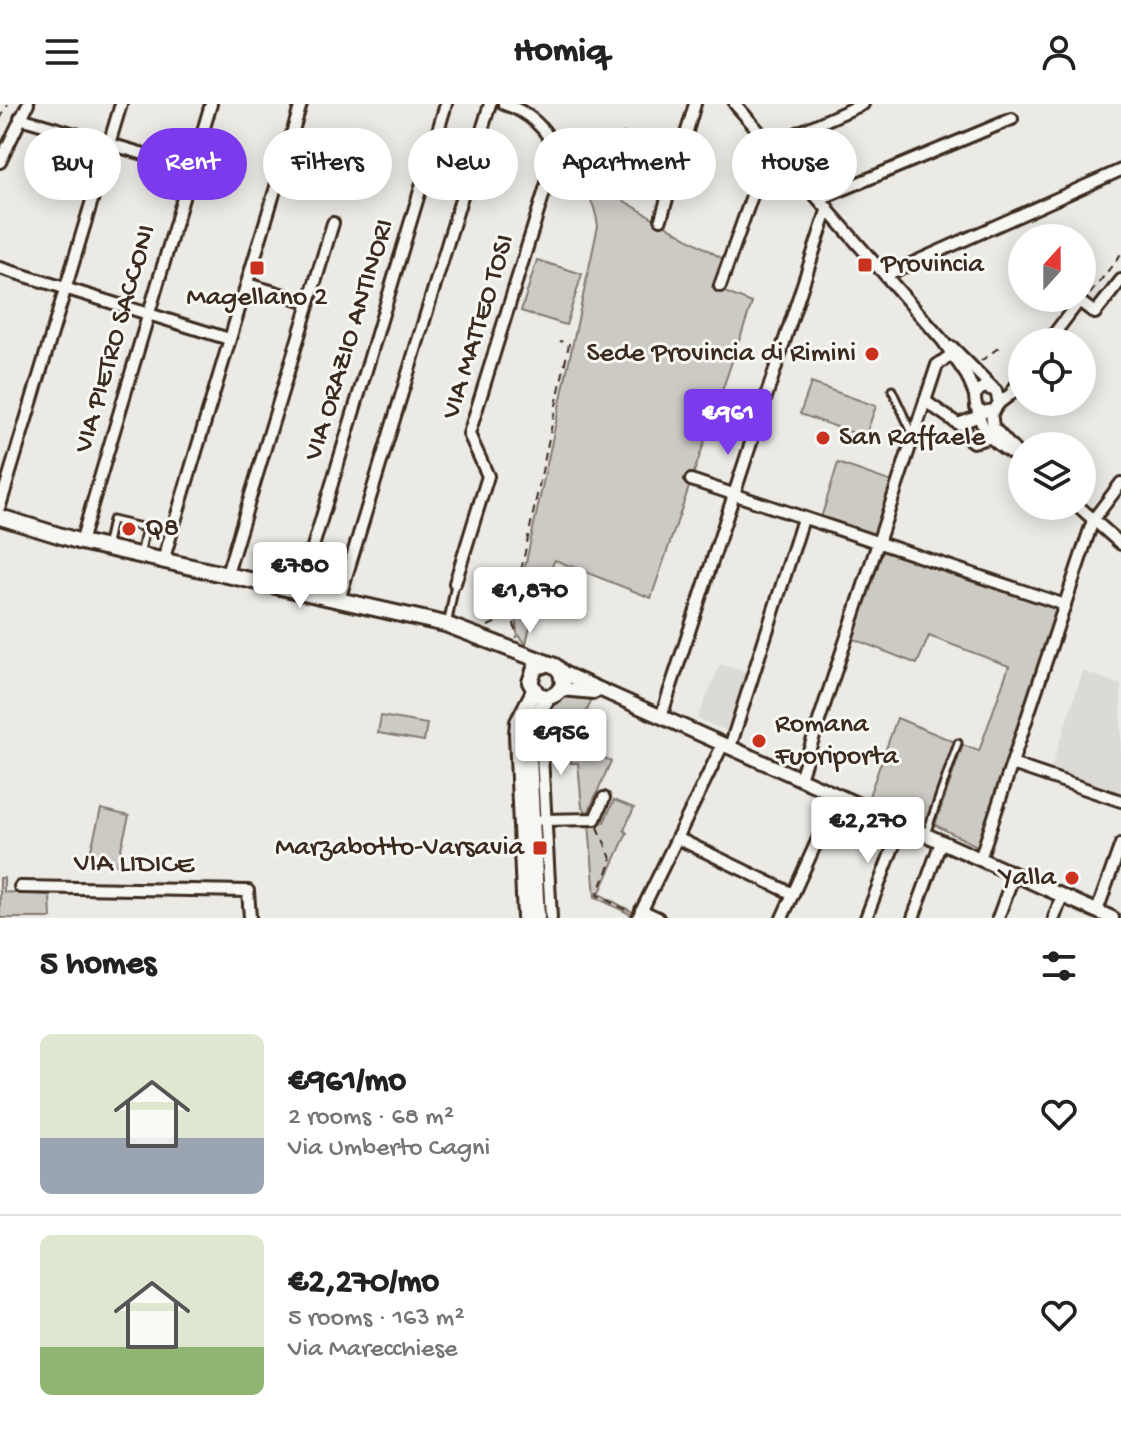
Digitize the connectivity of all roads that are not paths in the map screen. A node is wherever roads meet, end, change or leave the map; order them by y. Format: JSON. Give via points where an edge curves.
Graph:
{"nodes":[{"id":1,"x":28,"y":104,"type":"edge"},
{"id":2,"x":121,"y":104,"type":"edge"},
{"id":3,"x":211,"y":104,"type":"edge"},
{"id":4,"x":301,"y":104,"type":"edge"},
{"id":5,"x":446,"y":104,"type":"edge"},
{"id":6,"x":490,"y":104,"type":"edge"},
{"id":7,"x":695,"y":104,"type":"edge"},
{"id":8,"x":735,"y":104,"type":"edge"},
{"id":9,"x":863,"y":104,"type":"edge"},
{"id":10,"x":511,"y":105,"type":"edge"},
{"id":11,"x":20,"y":118,"type":"junction"},
{"id":12,"x":1012,"y":119,"type":"dead end"},
{"id":13,"x":53,"y":128,"type":"edge"},
{"id":14,"x":114,"y":128,"type":"edge"},
{"id":15,"x":204,"y":128,"type":"edge"},
{"id":16,"x":755,"y":128,"type":"edge"},
{"id":17,"x":809,"y":128,"type":"edge"},
{"id":18,"x":0,"y":162,"type":"edge"},
{"id":19,"x":1121,"y":170,"type":"edge"},
{"id":20,"x":857,"y":184,"type":"edge"},
{"id":21,"x":92,"y":200,"type":"edge"},
{"id":22,"x":183,"y":200,"type":"edge"},
{"id":23,"x":750,"y":200,"type":"edge"},
{"id":24,"x":821,"y":200,"type":"edge"},
{"id":25,"x":828,"y":208,"type":"junction"},
{"id":26,"x":661,"y":219,"type":"dead end"},
{"id":27,"x":333,"y":223,"type":"dead end"},
{"id":28,"x":0,"y":268,"type":"edge"},
{"id":29,"x":886,"y":275,"type":"junction"},
{"id":30,"x":1121,"y":280,"type":"edge"},
{"id":31,"x":247,"y":284,"type":"junction"},
{"id":32,"x":720,"y":286,"type":"dead end"},
{"id":33,"x":64,"y":288,"type":"junction"},
{"id":34,"x":308,"y":302,"type":"junction"},
{"id":35,"x":150,"y":314,"type":"junction"},
{"id":36,"x":1059,"y":328,"type":"edge"},
{"id":37,"x":229,"y":339,"type":"junction"},
{"id":38,"x":943,"y":341,"type":"junction"},
{"id":39,"x":951,"y":355,"type":"junction"},
{"id":40,"x":892,"y":390,"type":"dead end"},
{"id":41,"x":1008,"y":394,"type":"edge"},
{"id":42,"x":996,"y":395,"type":"junction"},
{"id":43,"x":925,"y":401,"type":"junction"},
{"id":44,"x":976,"y":406,"type":"junction"},
{"id":45,"x":991,"y":412,"type":"junction"},
{"id":46,"x":965,"y":425,"type":"junction"},
{"id":47,"x":914,"y":436,"type":"junction"},
{"id":48,"x":989,"y":438,"type":"junction"},
{"id":49,"x":1008,"y":446,"type":"edge"},
{"id":50,"x":1008,"y":451,"type":"edge"},
{"id":51,"x":691,"y":480,"type":"dead end"},
{"id":52,"x":1121,"y":483,"type":"edge"},
{"id":53,"x":733,"y":495,"type":"junction"},
{"id":54,"x":0,"y":506,"type":"edge"},
{"id":55,"x":1096,"y":516,"type":"edge"},
{"id":56,"x":0,"y":517,"type":"edge"},
{"id":57,"x":803,"y":519,"type":"junction"},
{"id":58,"x":1093,"y":520,"type":"joint"},
{"id":59,"x":81,"y":542,"type":"junction"},
{"id":60,"x":1121,"y":544,"type":"edge"},
{"id":61,"x":878,"y":545,"type":"junction"},
{"id":62,"x":106,"y":548,"type":"junction"},
{"id":63,"x":140,"y":556,"type":"junction"},
{"id":64,"x":163,"y":561,"type":"junction"},
{"id":65,"x":227,"y":574,"type":"junction"},
{"id":66,"x":455,"y":583,"type":"joint"},
{"id":67,"x":300,"y":590,"type":"junction"},
{"id":68,"x":339,"y":600,"type":"junction"},
{"id":69,"x":1065,"y":605,"type":"junction"},
{"id":70,"x":447,"y":625,"type":"junction"},
{"id":71,"x":497,"y":642,"type":"junction"},
{"id":72,"x":546,"y":664,"type":"junction"},
{"id":73,"x":561,"y":672,"type":"junction"},
{"id":74,"x":532,"y":673,"type":"junction"},
{"id":75,"x":547,"y":692,"type":"junction"},
{"id":76,"x":609,"y":694,"type":"junction"},
{"id":77,"x":661,"y":717,"type":"junction"},
{"id":78,"x":541,"y":737,"type":"dead end"},
{"id":79,"x":958,"y":743,"type":"dead end"},
{"id":80,"x":727,"y":745,"type":"junction"},
{"id":81,"x":1012,"y":764,"type":"junction"},
{"id":82,"x":800,"y":778,"type":"junction"},
{"id":83,"x":838,"y":795,"type":"junction"},
{"id":84,"x":604,"y":798,"type":"dead end"},
{"id":85,"x":1121,"y":801,"type":"edge"},
{"id":86,"x":539,"y":820,"type":"junction"},
{"id":87,"x":902,"y":824,"type":"junction"},
{"id":88,"x":926,"y":835,"type":"junction"},
{"id":89,"x":677,"y":838,"type":"junction"},
{"id":90,"x":941,"y":842,"type":"junction"},
{"id":91,"x":1121,"y":844,"type":"edge"},
{"id":92,"x":980,"y":859,"type":"junction"},
{"id":93,"x":1014,"y":874,"type":"junction"},
{"id":94,"x":20,"y":887,"type":"dead end"},
{"id":95,"x":793,"y":894,"type":"junction"},
{"id":96,"x":1062,"y":896,"type":"junction"},
{"id":97,"x":1097,"y":911,"type":"junction"},
{"id":98,"x":639,"y":915,"type":"edge"},
{"id":99,"x":250,"y":918,"type":"edge"},
{"id":100,"x":525,"y":918,"type":"edge"},
{"id":101,"x":537,"y":918,"type":"edge"},
{"id":102,"x":551,"y":918,"type":"edge"},
{"id":103,"x":658,"y":918,"type":"edge"},
{"id":104,"x":782,"y":918,"type":"edge"},
{"id":105,"x":866,"y":918,"type":"edge"},
{"id":106,"x":913,"y":918,"type":"edge"},
{"id":107,"x":998,"y":918,"type":"edge"},
{"id":108,"x":1054,"y":918,"type":"edge"},
{"id":109,"x":1112,"y":918,"type":"edge"}],
"edges":[{"from":1,"to":11,"type":"street"},
{"from":2,"to":14,"type":"street"},
{"from":3,"to":15,"type":"street","name":"VIA PIETRO SACCONI"},
{"from":4,"to":31,"type":"street"},
{"from":5,"to":67,"type":"street","name":"VIA ORAZIO ANTINORI"},
{"from":6,"to":68,"type":"street"},
{"from":7,"to":26,"type":"street"},
{"from":8,"to":16,"type":"street"},
{"from":9,"to":17,"type":"street"},
{"from":10,"to":66,"type":"street","name":"VIA MATTEO TOSI","via":[[537,124],[556,154],[469,434],[488,476]]},
{"from":11,"to":13,"type":"street"},
{"from":11,"to":18,"type":"street"},
{"from":12,"to":20,"type":"street"},
{"from":19,"to":29,"type":"street"},
{"from":21,"to":33,"type":"street"},
{"from":22,"to":35,"type":"street","name":"VIA PIETRO SACCONI"},
{"from":23,"to":32,"type":"street"},
{"from":24,"to":25,"type":"street"},
{"from":25,"to":29,"type":"street"},
{"from":25,"to":53,"type":"street"},
{"from":27,"to":34,"type":"street"},
{"from":28,"to":33,"type":"street"},
{"from":29,"to":38,"type":"street"},
{"from":30,"to":36,"type":"street","via":[[1095,313],[1079,301]]},
{"from":31,"to":34,"type":"street"},
{"from":31,"to":37,"type":"street"},
{"from":33,"to":35,"type":"street"},
{"from":33,"to":54,"type":"street"},
{"from":34,"to":65,"type":"street"},
{"from":35,"to":37,"type":"street"},
{"from":35,"to":59,"type":"street","name":"VIA PIETRO SACCONI"},
{"from":37,"to":64,"type":"street"},
{"from":38,"to":39,"type":"street"},
{"from":38,"to":42,"type":"street"},
{"from":39,"to":43,"type":"street","via":[[937,365]]},
{"from":39,"to":44,"type":"street","via":[[967,376]]},
{"from":40,"to":47,"type":"lane"},
{"from":41,"to":42,"type":"street"},
{"from":42,"to":44,"type":"street","via":[[984,387]]},
{"from":42,"to":45,"type":"street"},
{"from":43,"to":46,"type":"street","via":[[942,416]]},
{"from":43,"to":47,"type":"street"},
{"from":44,"to":45,"type":"street"},
{"from":44,"to":46,"type":"street"},
{"from":44,"to":48,"type":"street"},
{"from":45,"to":49,"type":"street","via":[[997,435]]},
{"from":46,"to":48,"type":"street","via":[[966,437],[973,442]]},
{"from":47,"to":61,"type":"street"},
{"from":48,"to":50,"type":"street"},
{"from":51,"to":53,"type":"street"},
{"from":52,"to":55,"type":"street"},
{"from":53,"to":57,"type":"street"},
{"from":53,"to":77,"type":"street"},
{"from":56,"to":59,"type":"main road"},
{"from":57,"to":61,"type":"street"},
{"from":57,"to":80,"type":"street"},
{"from":58,"to":60,"type":"street"},
{"from":58,"to":69,"type":"street"},
{"from":59,"to":62,"type":"main road"},
{"from":61,"to":69,"type":"street"},
{"from":61,"to":82,"type":"street"},
{"from":62,"to":63,"type":"main road"},
{"from":62,"to":63,"type":"lane","via":[[112,520],[146,528]]},
{"from":63,"to":64,"type":"main road"},
{"from":64,"to":65,"type":"main road"},
{"from":65,"to":67,"type":"main road"},
{"from":66,"to":70,"type":"lane"},
{"from":67,"to":68,"type":"main road"},
{"from":68,"to":70,"type":"main road"},
{"from":69,"to":81,"type":"street"},
{"from":70,"to":71,"type":"main road"},
{"from":71,"to":72,"type":"main road"},
{"from":71,"to":74,"type":"main road"},
{"from":72,"to":73,"type":"main road"},
{"from":72,"to":74,"type":"main road"},
{"from":73,"to":75,"type":"main road"},
{"from":73,"to":76,"type":"street"},
{"from":74,"to":75,"type":"main road"},
{"from":75,"to":76,"type":"street"},
{"from":75,"to":86,"type":"main road","via":[[528,737]]},
{"from":75,"to":100,"type":"main road","via":[[518,722]]},
{"from":76,"to":77,"type":"street"},
{"from":77,"to":80,"type":"street"},
{"from":78,"to":86,"type":"street"},
{"from":79,"to":88,"type":"lane"},
{"from":80,"to":82,"type":"street"},
{"from":80,"to":89,"type":"street"},
{"from":81,"to":85,"type":"street"},
{"from":81,"to":92,"type":"street"},
{"from":82,"to":83,"type":"street"},
{"from":83,"to":87,"type":"street"},
{"from":83,"to":95,"type":"street"},
{"from":84,"to":86,"type":"street","via":[[595,819]]},
{"from":86,"to":101,"type":"main road"},
{"from":86,"to":102,"type":"street"},
{"from":87,"to":88,"type":"street"},
{"from":87,"to":105,"type":"street"},
{"from":88,"to":90,"type":"street"},
{"from":89,"to":95,"type":"street"},
{"from":89,"to":98,"type":"street"},
{"from":90,"to":92,"type":"street"},
{"from":90,"to":106,"type":"street"},
{"from":91,"to":97,"type":"street"},
{"from":92,"to":93,"type":"street"},
{"from":93,"to":96,"type":"street"},
{"from":93,"to":107,"type":"street"},
{"from":94,"to":99,"type":"street","name":"VIA LIDICE","via":[[248,891]]},
{"from":95,"to":104,"type":"street"},
{"from":96,"to":97,"type":"street"},
{"from":96,"to":108,"type":"street"},
{"from":97,"to":109,"type":"street"},
{"from":98,"to":103,"type":"street"}]}
